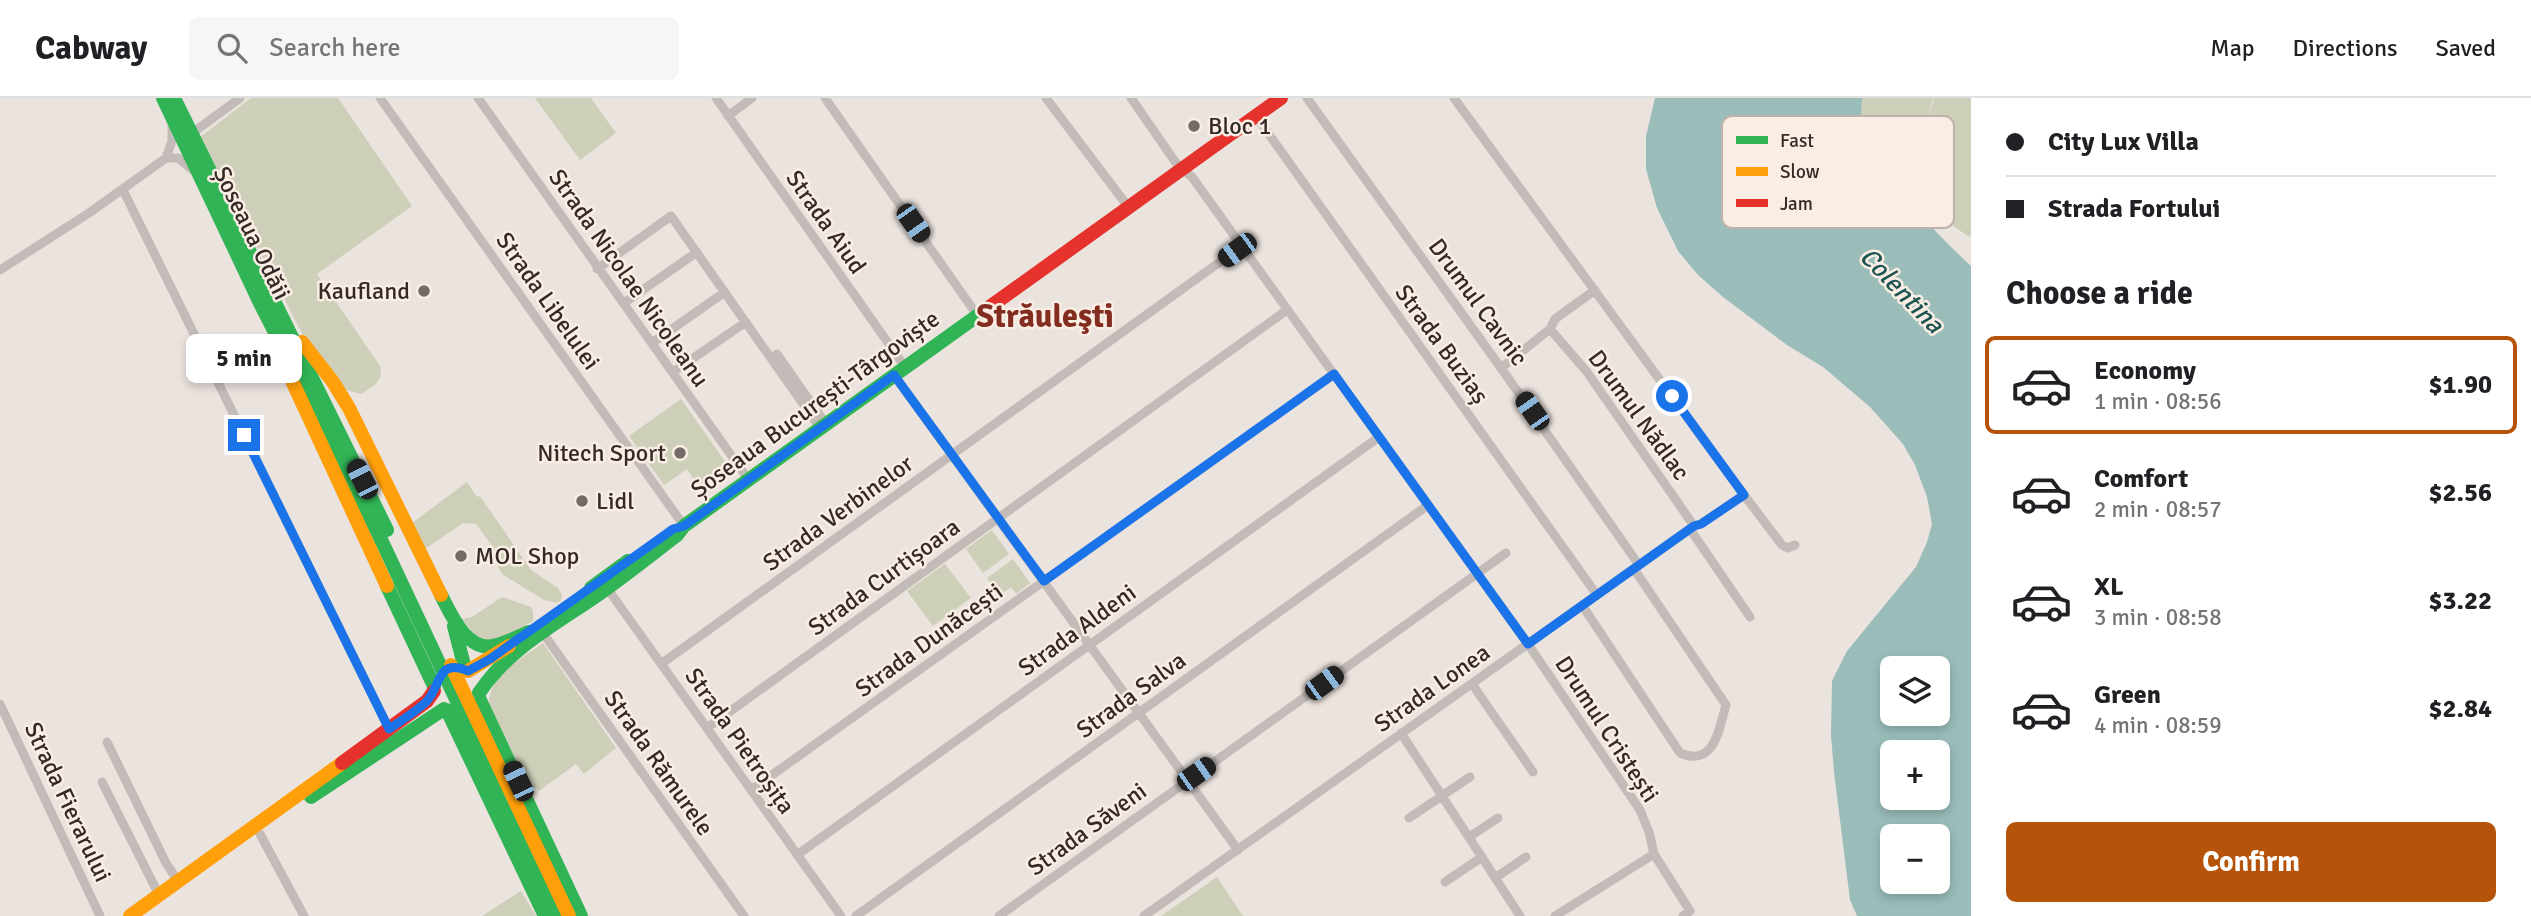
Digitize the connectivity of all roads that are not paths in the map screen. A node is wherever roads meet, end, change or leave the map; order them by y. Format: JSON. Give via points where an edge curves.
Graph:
{"nodes":[{"id":1,"x":163,"y":98,"type":"edge"},
{"id":2,"x":174,"y":98,"type":"edge"},
{"id":3,"x":240,"y":98,"type":"edge"},
{"id":4,"x":380,"y":98,"type":"edge"},
{"id":5,"x":478,"y":98,"type":"edge"},
{"id":6,"x":716,"y":98,"type":"edge"},
{"id":7,"x":752,"y":98,"type":"edge"},
{"id":8,"x":825,"y":98,"type":"edge"},
{"id":9,"x":1045,"y":98,"type":"edge"},
{"id":10,"x":1131,"y":98,"type":"edge"},
{"id":11,"x":1281,"y":98,"type":"edge"},
{"id":12,"x":1307,"y":98,"type":"edge"},
{"id":13,"x":1454,"y":98,"type":"edge"},
{"id":14,"x":728,"y":116,"type":"junction"},
{"id":15,"x":1256,"y":116,"type":"junction"},
{"id":16,"x":172,"y":117,"type":"junction"},
{"id":17,"x":191,"y":134,"type":"junction"},
{"id":18,"x":166,"y":158,"type":"junction"},
{"id":19,"x":1184,"y":168,"type":"junction"},
{"id":20,"x":202,"y":181,"type":"junction"},
{"id":21,"x":123,"y":190,"type":"junction"},
{"id":22,"x":1129,"y":208,"type":"junction"},
{"id":23,"x":1242,"y":246,"type":"junction"},
{"id":24,"x":697,"y":252,"type":"junction"},
{"id":25,"x":597,"y":269,"type":"junction"},
{"id":26,"x":0,"y":270,"type":"edge"},
{"id":27,"x":1595,"y":289,"type":"junction"},
{"id":28,"x":725,"y":292,"type":"junction"},
{"id":29,"x":265,"y":299,"type":"junction"},
{"id":30,"x":624,"y":303,"type":"junction"},
{"id":31,"x":1287,"y":310,"type":"junction"},
{"id":32,"x":977,"y":315,"type":"junction"},
{"id":33,"x":746,"y":322,"type":"junction"},
{"id":34,"x":1550,"y":328,"type":"junction"},
{"id":35,"x":652,"y":343,"type":"junction"},
{"id":36,"x":777,"y":354,"type":"dead end"},
{"id":37,"x":1501,"y":368,"type":"junction"},
{"id":38,"x":899,"y":371,"type":"junction"},
{"id":39,"x":673,"y":372,"type":"junction"},
{"id":40,"x":1334,"y":374,"type":"junction"},
{"id":41,"x":823,"y":426,"type":"junction"},
{"id":42,"x":1379,"y":437,"type":"junction"},
{"id":43,"x":952,"y":454,"type":"junction"},
{"id":44,"x":748,"y":479,"type":"junction"},
{"id":45,"x":1744,"y":495,"type":"junction"},
{"id":46,"x":1428,"y":505,"type":"junction"},
{"id":47,"x":998,"y":518,"type":"junction"},
{"id":48,"x":684,"y":526,"type":"junction"},
{"id":49,"x":1692,"y":527,"type":"junction"},
{"id":50,"x":1795,"y":545,"type":"dead end"},
{"id":51,"x":1506,"y":553,"type":"dead end"},
{"id":52,"x":1636,"y":567,"type":"junction"},
{"id":53,"x":1477,"y":573,"type":"junction"},
{"id":54,"x":1044,"y":581,"type":"junction"},
{"id":55,"x":607,"y":588,"type":"junction"},
{"id":56,"x":1597,"y":595,"type":"junction"},
{"id":57,"x":1582,"y":606,"type":"junction"},
{"id":58,"x":450,"y":612,"type":"junction"},
{"id":59,"x":1751,"y":617,"type":"dead end"},
{"id":60,"x":536,"y":632,"type":"junction"},
{"id":61,"x":411,"y":636,"type":"junction"},
{"id":62,"x":1528,"y":644,"type":"junction"},
{"id":63,"x":1089,"y":645,"type":"junction"},
{"id":64,"x":661,"y":664,"type":"junction"},
{"id":65,"x":466,"y":670,"type":"junction"},
{"id":66,"x":1472,"y":684,"type":"junction"},
{"id":67,"x":434,"y":689,"type":"junction"},
{"id":68,"x":478,"y":694,"type":"junction"},
{"id":69,"x":0,"y":704,"type":"edge"},
{"id":70,"x":446,"y":709,"type":"junction"},
{"id":71,"x":1139,"y":713,"type":"junction"},
{"id":72,"x":707,"y":728,"type":"junction"},
{"id":73,"x":395,"y":730,"type":"junction"},
{"id":74,"x":458,"y":732,"type":"junction"},
{"id":75,"x":1401,"y":733,"type":"junction"},
{"id":76,"x":107,"y":742,"type":"dead end"},
{"id":77,"x":487,"y":754,"type":"junction"},
{"id":78,"x":1533,"y":772,"type":"dead end"},
{"id":79,"x":1470,"y":777,"type":"dead end"},
{"id":80,"x":1188,"y":781,"type":"junction"},
{"id":81,"x":102,"y":782,"type":"dead end"},
{"id":82,"x":751,"y":790,"type":"junction"},
{"id":83,"x":1442,"y":797,"type":"junction"},
{"id":84,"x":1409,"y":818,"type":"dead end"},
{"id":85,"x":1498,"y":818,"type":"dead end"},
{"id":86,"x":260,"y":834,"type":"junction"},
{"id":87,"x":1469,"y":837,"type":"junction"},
{"id":88,"x":1238,"y":850,"type":"junction"},
{"id":89,"x":1654,"y":854,"type":"junction"},
{"id":90,"x":797,"y":855,"type":"junction"},
{"id":91,"x":1482,"y":857,"type":"junction"},
{"id":92,"x":1526,"y":857,"type":"dead end"},
{"id":93,"x":1495,"y":878,"type":"junction"},
{"id":94,"x":178,"y":881,"type":"junction"},
{"id":95,"x":1445,"y":882,"type":"dead end"},
{"id":96,"x":159,"y":895,"type":"junction"},
{"id":97,"x":1687,"y":913,"type":"edge"},
{"id":98,"x":100,"y":916,"type":"edge"},
{"id":99,"x":130,"y":916,"type":"edge"},
{"id":100,"x":146,"y":916,"type":"edge"},
{"id":101,"x":304,"y":916,"type":"edge"},
{"id":102,"x":545,"y":916,"type":"edge"},
{"id":103,"x":558,"y":916,"type":"edge"},
{"id":104,"x":569,"y":916,"type":"edge"},
{"id":105,"x":581,"y":916,"type":"edge"},
{"id":106,"x":744,"y":916,"type":"edge"},
{"id":107,"x":841,"y":916,"type":"edge"},
{"id":108,"x":856,"y":916,"type":"edge"},
{"id":109,"x":999,"y":916,"type":"edge"},
{"id":110,"x":1144,"y":916,"type":"edge"},
{"id":111,"x":1520,"y":916,"type":"edge"},
{"id":112,"x":1555,"y":916,"type":"edge"}],
"edges":[{"from":1,"to":16,"type":"main road","name":"Șoseaua Odăii"},
{"from":2,"to":17,"type":"main road","name":"Șoseaua Odăii"},
{"from":3,"to":17,"type":"street"},
{"from":4,"to":48,"type":"street","name":"Strada Libelulei"},
{"from":5,"to":25,"type":"street","name":"Strada Nicolae Nicoleanu"},
{"from":6,"to":14,"type":"street","name":"Strada Aiud"},
{"from":7,"to":14,"type":"street"},
{"from":8,"to":32,"type":"street"},
{"from":9,"to":22,"type":"street"},
{"from":10,"to":19,"type":"street","name":"Drumul Cristești"},
{"from":11,"to":15,"type":"main road","name":"Șoseaua București-Târgoviște"},
{"from":12,"to":37,"type":"street","name":"Drumul Cavnic"},
{"from":13,"to":27,"type":"street"},
{"from":14,"to":38,"type":"street","name":"Strada Aiud"},
{"from":15,"to":19,"type":"main road","name":"Șoseaua București-Târgoviște"},
{"from":15,"to":56,"type":"street","name":"Strada Buziaș"},
{"from":16,"to":18,"type":"street"},
{"from":16,"to":20,"type":"main road","name":"Șoseaua Odăii"},
{"from":17,"to":29,"type":"main road","name":"Șoseaua Odăii"},
{"from":18,"to":20,"type":"street","via":[[188,164]]},
{"from":18,"to":21,"type":"street"},
{"from":19,"to":22,"type":"main road","name":"Șoseaua București-Târgoviște"},
{"from":19,"to":23,"type":"street","name":"Drumul Cristești"},
{"from":20,"to":29,"type":"main road","name":"Șoseaua Odăii"},
{"from":21,"to":26,"type":"street"},
{"from":21,"to":73,"type":"street"},
{"from":22,"to":32,"type":"main road","name":"Șoseaua București-Târgoviște"},
{"from":23,"to":31,"type":"street","name":"Drumul Cristești"},
{"from":23,"to":43,"type":"street","name":"Strada Verbinelor"},
{"from":24,"to":25,"type":"street","via":[[671,216]]},
{"from":24,"to":28,"type":"street"},
{"from":24,"to":30,"type":"street"},
{"from":25,"to":30,"type":"street","name":"Strada Nicolae Nicoleanu"},
{"from":27,"to":34,"type":"street","via":[[1555,319]]},
{"from":27,"to":45,"type":"street"},
{"from":28,"to":33,"type":"street"},
{"from":28,"to":35,"type":"street"},
{"from":29,"to":58,"type":"main road","via":[[349,408]]},
{"from":29,"to":61,"type":"main road","via":[[310,422]]},
{"from":29,"to":77,"type":"main road","name":"Șoseaua Odăii"},
{"from":30,"to":35,"type":"street","name":"Strada Nicolae Nicoleanu"},
{"from":31,"to":40,"type":"street","name":"Drumul Cristești"},
{"from":31,"to":47,"type":"street","name":"Strada Curtișoara"},
{"from":32,"to":38,"type":"main road","name":"Șoseaua București-Târgoviște"},
{"from":33,"to":39,"type":"street"},
{"from":33,"to":41,"type":"street"},
{"from":34,"to":37,"type":"street"},
{"from":34,"to":49,"type":"street","name":"Drumul Nădlac","via":[[1587,372]]},
{"from":35,"to":39,"type":"street","name":"Strada Nicolae Nicoleanu"},
{"from":36,"to":41,"type":"street"},
{"from":37,"to":52,"type":"street","name":"Drumul Cavnic"},
{"from":38,"to":41,"type":"main road","name":"Șoseaua București-Târgoviște"},
{"from":38,"to":43,"type":"street","name":"Strada Aiud"},
{"from":39,"to":44,"type":"street","name":"Strada Nicolae Nicoleanu"},
{"from":40,"to":42,"type":"street","name":"Drumul Cristești"},
{"from":40,"to":54,"type":"street","name":"Strada Dunăcești"},
{"from":41,"to":44,"type":"main road","name":"Șoseaua București-Târgoviște"},
{"from":42,"to":46,"type":"street","name":"Drumul Cristești"},
{"from":42,"to":63,"type":"street","name":"Strada Aldeni"},
{"from":43,"to":47,"type":"street","name":"Strada Aiud"},
{"from":43,"to":64,"type":"street","name":"Strada Verbinelor"},
{"from":44,"to":48,"type":"main road","name":"Șoseaua București-Târgoviște"},
{"from":45,"to":49,"type":"street","name":"Strada Lonea"},
{"from":45,"to":50,"type":"street","via":[[1782,545]]},
{"from":46,"to":53,"type":"street","name":"Drumul Cristești"},
{"from":46,"to":71,"type":"street","name":"Strada Salva"},
{"from":47,"to":54,"type":"street","name":"Strada Aiud"},
{"from":47,"to":72,"type":"street","name":"Strada Curtișoara"},
{"from":48,"to":55,"type":"main road","name":"Șoseaua București-Târgoviște"},
{"from":48,"to":60,"type":"main road","name":"Șoseaua București-Târgoviște","via":[[673,529]]},
{"from":49,"to":52,"type":"street","name":"Strada Lonea"},
{"from":49,"to":59,"type":"street","name":"Drumul Nădlac"},
{"from":51,"to":53,"type":"street","name":"Strada Săveni"},
{"from":52,"to":56,"type":"street","name":"Strada Lonea"},
{"from":52,"to":57,"type":"street","name":"Drumul Cavnic","via":[[1726,705],[1709,750],[1698,756],[1680,753]]},
{"from":53,"to":62,"type":"street","name":"Drumul Cristești"},
{"from":53,"to":80,"type":"street","name":"Strada Săveni"},
{"from":54,"to":63,"type":"street","name":"Strada Aiud"},
{"from":54,"to":82,"type":"street","name":"Strada Dunăcești"},
{"from":55,"to":60,"type":"main road","name":"Șoseaua București-Târgoviște"},
{"from":55,"to":64,"type":"street","name":"Strada Pietroșița"},
{"from":56,"to":57,"type":"street","name":"Strada Lonea"},
{"from":57,"to":62,"type":"street","name":"Strada Lonea"},
{"from":58,"to":60,"type":"main road","via":[[479,647]]},
{"from":58,"to":65,"type":"main road"},
{"from":60,"to":65,"type":"main road","name":"Șoseaua București-Târgoviște"},
{"from":60,"to":68,"type":"main road","name":"Șoseaua București-Târgoviște","via":[[494,671]]},
{"from":60,"to":106,"type":"street","name":"Strada Rămurele"},
{"from":61,"to":67,"type":"main road"},
{"from":61,"to":73,"type":"main road","via":[[425,692]]},
{"from":62,"to":66,"type":"street","name":"Strada Lonea"},
{"from":62,"to":89,"type":"street","name":"Drumul Cristești","via":[[1640,810]]},
{"from":63,"to":71,"type":"street","name":"Strada Aiud"},
{"from":63,"to":90,"type":"street","name":"Strada Aldeni"},
{"from":64,"to":72,"type":"street","name":"Strada Pietroșița"},
{"from":65,"to":67,"type":"main road","via":[[443,672]]},
{"from":65,"to":68,"type":"main road","via":[[477,680]]},
{"from":66,"to":75,"type":"street","name":"Strada Lonea"},
{"from":66,"to":78,"type":"street"},
{"from":67,"to":70,"type":"main road","via":[[438,703]]},
{"from":67,"to":73,"type":"main road","via":[[428,701]]},
{"from":68,"to":70,"type":"main road","via":[[466,710]]},
{"from":68,"to":105,"type":"main road"},
{"from":69,"to":98,"type":"street","name":"Strada Fierarului"},
{"from":70,"to":73,"type":"main road"},
{"from":70,"to":74,"type":"main road"},
{"from":71,"to":80,"type":"street","name":"Strada Aiud"},
{"from":71,"to":108,"type":"street","name":"Strada Salva"},
{"from":72,"to":82,"type":"street","name":"Strada Pietroșița"},
{"from":73,"to":74,"type":"main road","via":[[436,721]]},
{"from":73,"to":86,"type":"main road"},
{"from":73,"to":94,"type":"main road"},
{"from":74,"to":102,"type":"main road"},
{"from":75,"to":83,"type":"street"},
{"from":75,"to":88,"type":"street","name":"Strada Lonea"},
{"from":76,"to":94,"type":"street"},
{"from":77,"to":103,"type":"main road","name":"Șoseaua Odăii"},
{"from":77,"to":104,"type":"main road","name":"Șoseaua Odăii"},
{"from":79,"to":83,"type":"street"},
{"from":80,"to":88,"type":"street","name":"Strada Aiud"},
{"from":80,"to":109,"type":"street","name":"Strada Săveni"},
{"from":81,"to":96,"type":"street"},
{"from":82,"to":90,"type":"street","name":"Strada Pietroșița"},
{"from":83,"to":84,"type":"street"},
{"from":83,"to":87,"type":"street"},
{"from":85,"to":87,"type":"street"},
{"from":86,"to":100,"type":"main road"},
{"from":86,"to":101,"type":"street"},
{"from":87,"to":91,"type":"street"},
{"from":88,"to":110,"type":"street","name":"Strada Lonea"},
{"from":89,"to":97,"type":"street","name":"Drumul Cristești"},
{"from":89,"to":112,"type":"street"},
{"from":90,"to":107,"type":"street","name":"Strada Pietroșița"},
{"from":91,"to":93,"type":"street"},
{"from":91,"to":95,"type":"street"},
{"from":92,"to":93,"type":"street"},
{"from":93,"to":111,"type":"street"},
{"from":94,"to":96,"type":"main road"},
{"from":96,"to":99,"type":"main road"}]}
